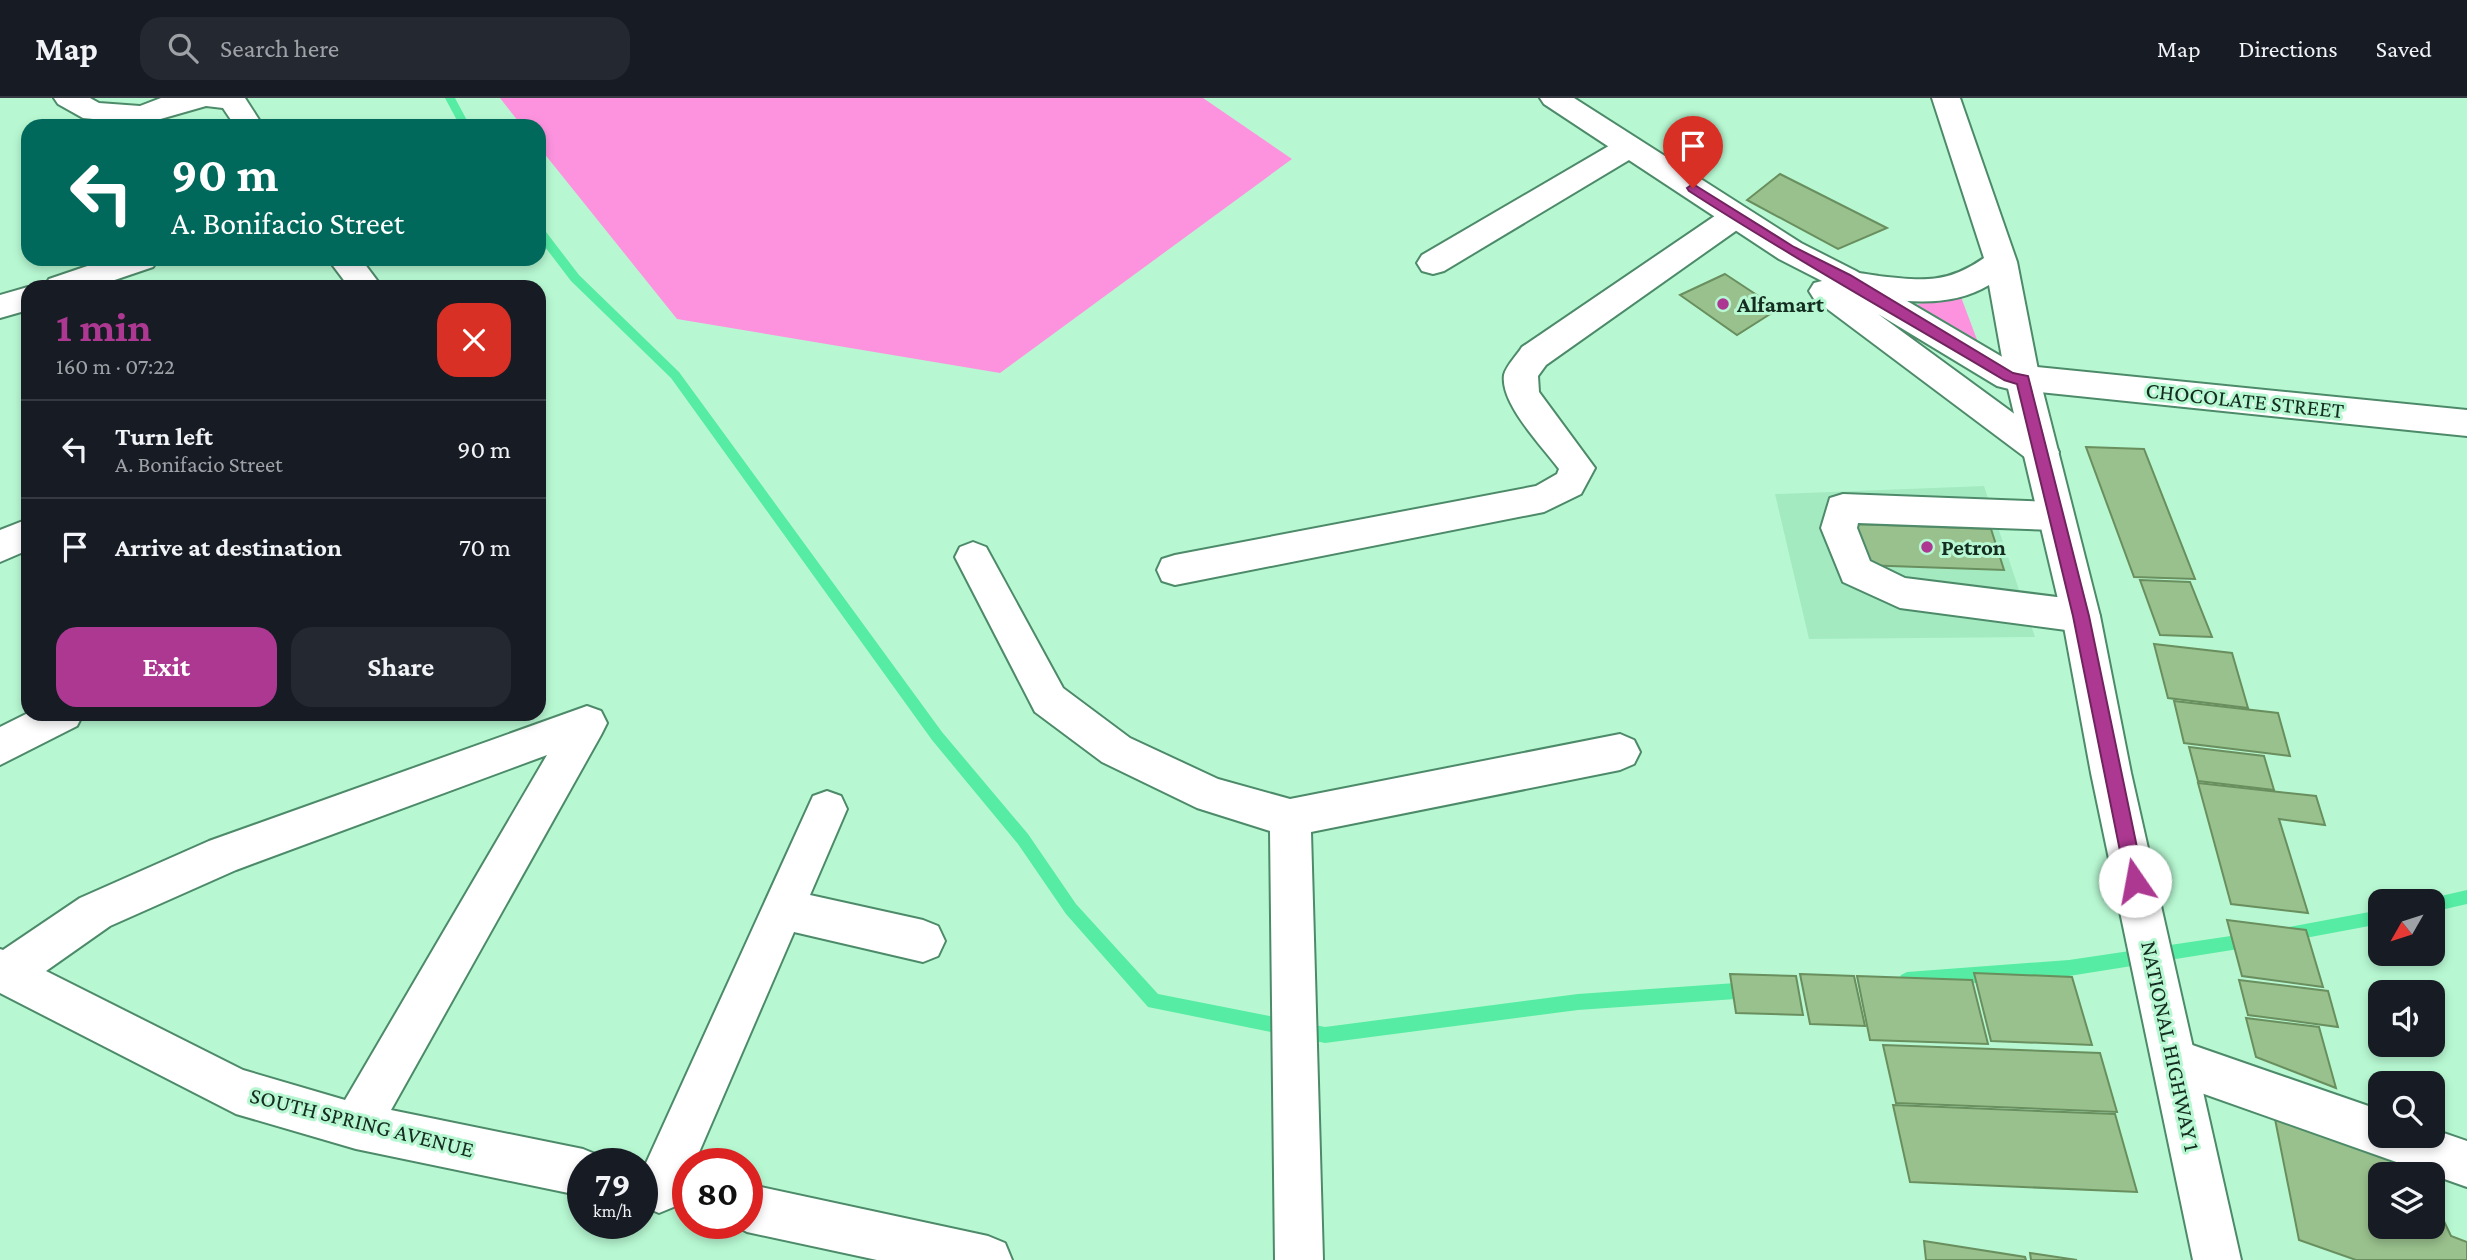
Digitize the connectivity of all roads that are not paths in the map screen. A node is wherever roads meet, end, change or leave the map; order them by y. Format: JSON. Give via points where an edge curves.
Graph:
{"nodes":[{"id":1,"x":68,"y":98,"type":"edge"},
{"id":2,"x":202,"y":98,"type":"edge"},
{"id":3,"x":211,"y":98,"type":"edge"},
{"id":4,"x":1554,"y":98,"type":"edge"},
{"id":5,"x":1946,"y":98,"type":"edge"},
{"id":6,"x":244,"y":119,"type":"edge"},
{"id":7,"x":1629,"y":147,"type":"junction"},
{"id":8,"x":1736,"y":216,"type":"junction"},
{"id":9,"x":1790,"y":251,"type":"junction"},
{"id":10,"x":2001,"y":262,"type":"junction"},
{"id":11,"x":1433,"y":263,"type":"dead end"},
{"id":12,"x":128,"y":266,"type":"edge"},
{"id":13,"x":350,"y":266,"type":"edge"},
{"id":14,"x":101,"y":280,"type":"edge"},
{"id":15,"x":360,"y":280,"type":"edge"},
{"id":16,"x":1852,"y":283,"type":"junction"},
{"id":17,"x":21,"y":300,"type":"edge"},
{"id":18,"x":0,"y":307,"type":"edge"},
{"id":19,"x":2023,"y":380,"type":"junction"},
{"id":20,"x":2467,"y":423,"type":"edge"},
{"id":21,"x":2042,"y":452,"type":"junction"},
{"id":22,"x":2054,"y":516,"type":"junction"},
{"id":23,"x":21,"y":536,"type":"edge"},
{"id":24,"x":0,"y":547,"type":"edge"},
{"id":25,"x":973,"y":557,"type":"dead end"},
{"id":26,"x":1175,"y":570,"type":"dead end"},
{"id":27,"x":2081,"y":616,"type":"junction"},
{"id":28,"x":45,"y":721,"type":"edge"},
{"id":29,"x":3,"y":737,"type":"edge"},
{"id":30,"x":1620,"y":752,"type":"dead end"},
{"id":31,"x":827,"y":809,"type":"dead end"},
{"id":32,"x":1290,"y":818,"type":"junction"},
{"id":33,"x":783,"y":909,"type":"junction"},
{"id":34,"x":923,"y":942,"type":"dead end"},
{"id":35,"x":3,"y":972,"type":"edge"},
{"id":36,"x":2175,"y":1062,"type":"junction"},
{"id":37,"x":356,"y":1126,"type":"junction"},
{"id":38,"x":2368,"y":1129,"type":"edge"},
{"id":39,"x":2421,"y":1148,"type":"edge"},
{"id":40,"x":2467,"y":1164,"type":"edge"},
{"id":41,"x":567,"y":1170,"type":"edge"},
{"id":42,"x":663,"y":1190,"type":"edge"},
{"id":43,"x":763,"y":1211,"type":"edge"},
{"id":44,"x":988,"y":1260,"type":"edge"},
{"id":45,"x":1299,"y":1260,"type":"edge"},
{"id":46,"x":2217,"y":1260,"type":"edge"}],
"edges":[{"from":1,"to":2,"type":"main road","via":[[93,112],[143,115]]},
{"from":3,"to":6,"type":"main road","via":[[232,100]]},
{"from":4,"to":7,"type":"main road","name":"CHOCOLATE STREET"},
{"from":5,"to":10,"type":"main road","name":"NATIONAL HIGHWAY 1"},
{"from":7,"to":8,"type":"main road","name":"CHOCOLATE STREET"},
{"from":7,"to":11,"type":"main road"},
{"from":8,"to":9,"type":"main road","name":"CHOCOLATE STREET"},
{"from":8,"to":26,"type":"main road","via":[[1534,356],[1521,374],[1522,395],[1578,468],[1569,484],[1544,498]]},
{"from":9,"to":16,"type":"main road","name":"CHOCOLATE STREET"},
{"from":9,"to":21,"type":"main road","via":[[1811,280]]},
{"from":10,"to":16,"type":"main road","via":[[1967,284],[1932,289]]},
{"from":10,"to":19,"type":"main road","name":"NATIONAL HIGHWAY 1"},
{"from":12,"to":14,"type":"main road"},
{"from":13,"to":15,"type":"main road"},
{"from":16,"to":19,"type":"main road","name":"CHOCOLATE STREET","via":[[2009,377]]},
{"from":17,"to":18,"type":"main road"},
{"from":19,"to":20,"type":"main road","name":"CHOCOLATE STREET"},
{"from":19,"to":21,"type":"main road","name":"NATIONAL HIGHWAY 1"},
{"from":21,"to":22,"type":"main road","name":"NATIONAL HIGHWAY 1"},
{"from":22,"to":27,"type":"main road","name":"NATIONAL HIGHWAY 1"},
{"from":22,"to":27,"type":"main road","via":[[1843,508],[1839,528],[1856,571],[1900,593]]},
{"from":23,"to":24,"type":"main road"},
{"from":25,"to":32,"type":"main road","via":[[1049,700],[1116,750],[1211,795]]},
{"from":27,"to":36,"type":"main road","name":"NATIONAL HIGHWAY 1"},
{"from":28,"to":29,"type":"main road"},
{"from":30,"to":32,"type":"main road"},
{"from":31,"to":33,"type":"main road"},
{"from":32,"to":45,"type":"main road"},
{"from":33,"to":34,"type":"main road"},
{"from":33,"to":42,"type":"main road"},
{"from":35,"to":37,"type":"main road","name":"SOUTH SPRING AVENUE","via":[[236,1091]]},
{"from":35,"to":37,"type":"main road","via":[[95,912],[224,855],[587,723]]},
{"from":36,"to":38,"type":"main road"},
{"from":36,"to":46,"type":"main road","name":"NATIONAL HIGHWAY 1"},
{"from":37,"to":41,"type":"main road","name":"SOUTH SPRING AVENUE"},
{"from":39,"to":40,"type":"main road"},
{"from":43,"to":44,"type":"main road"}]}
